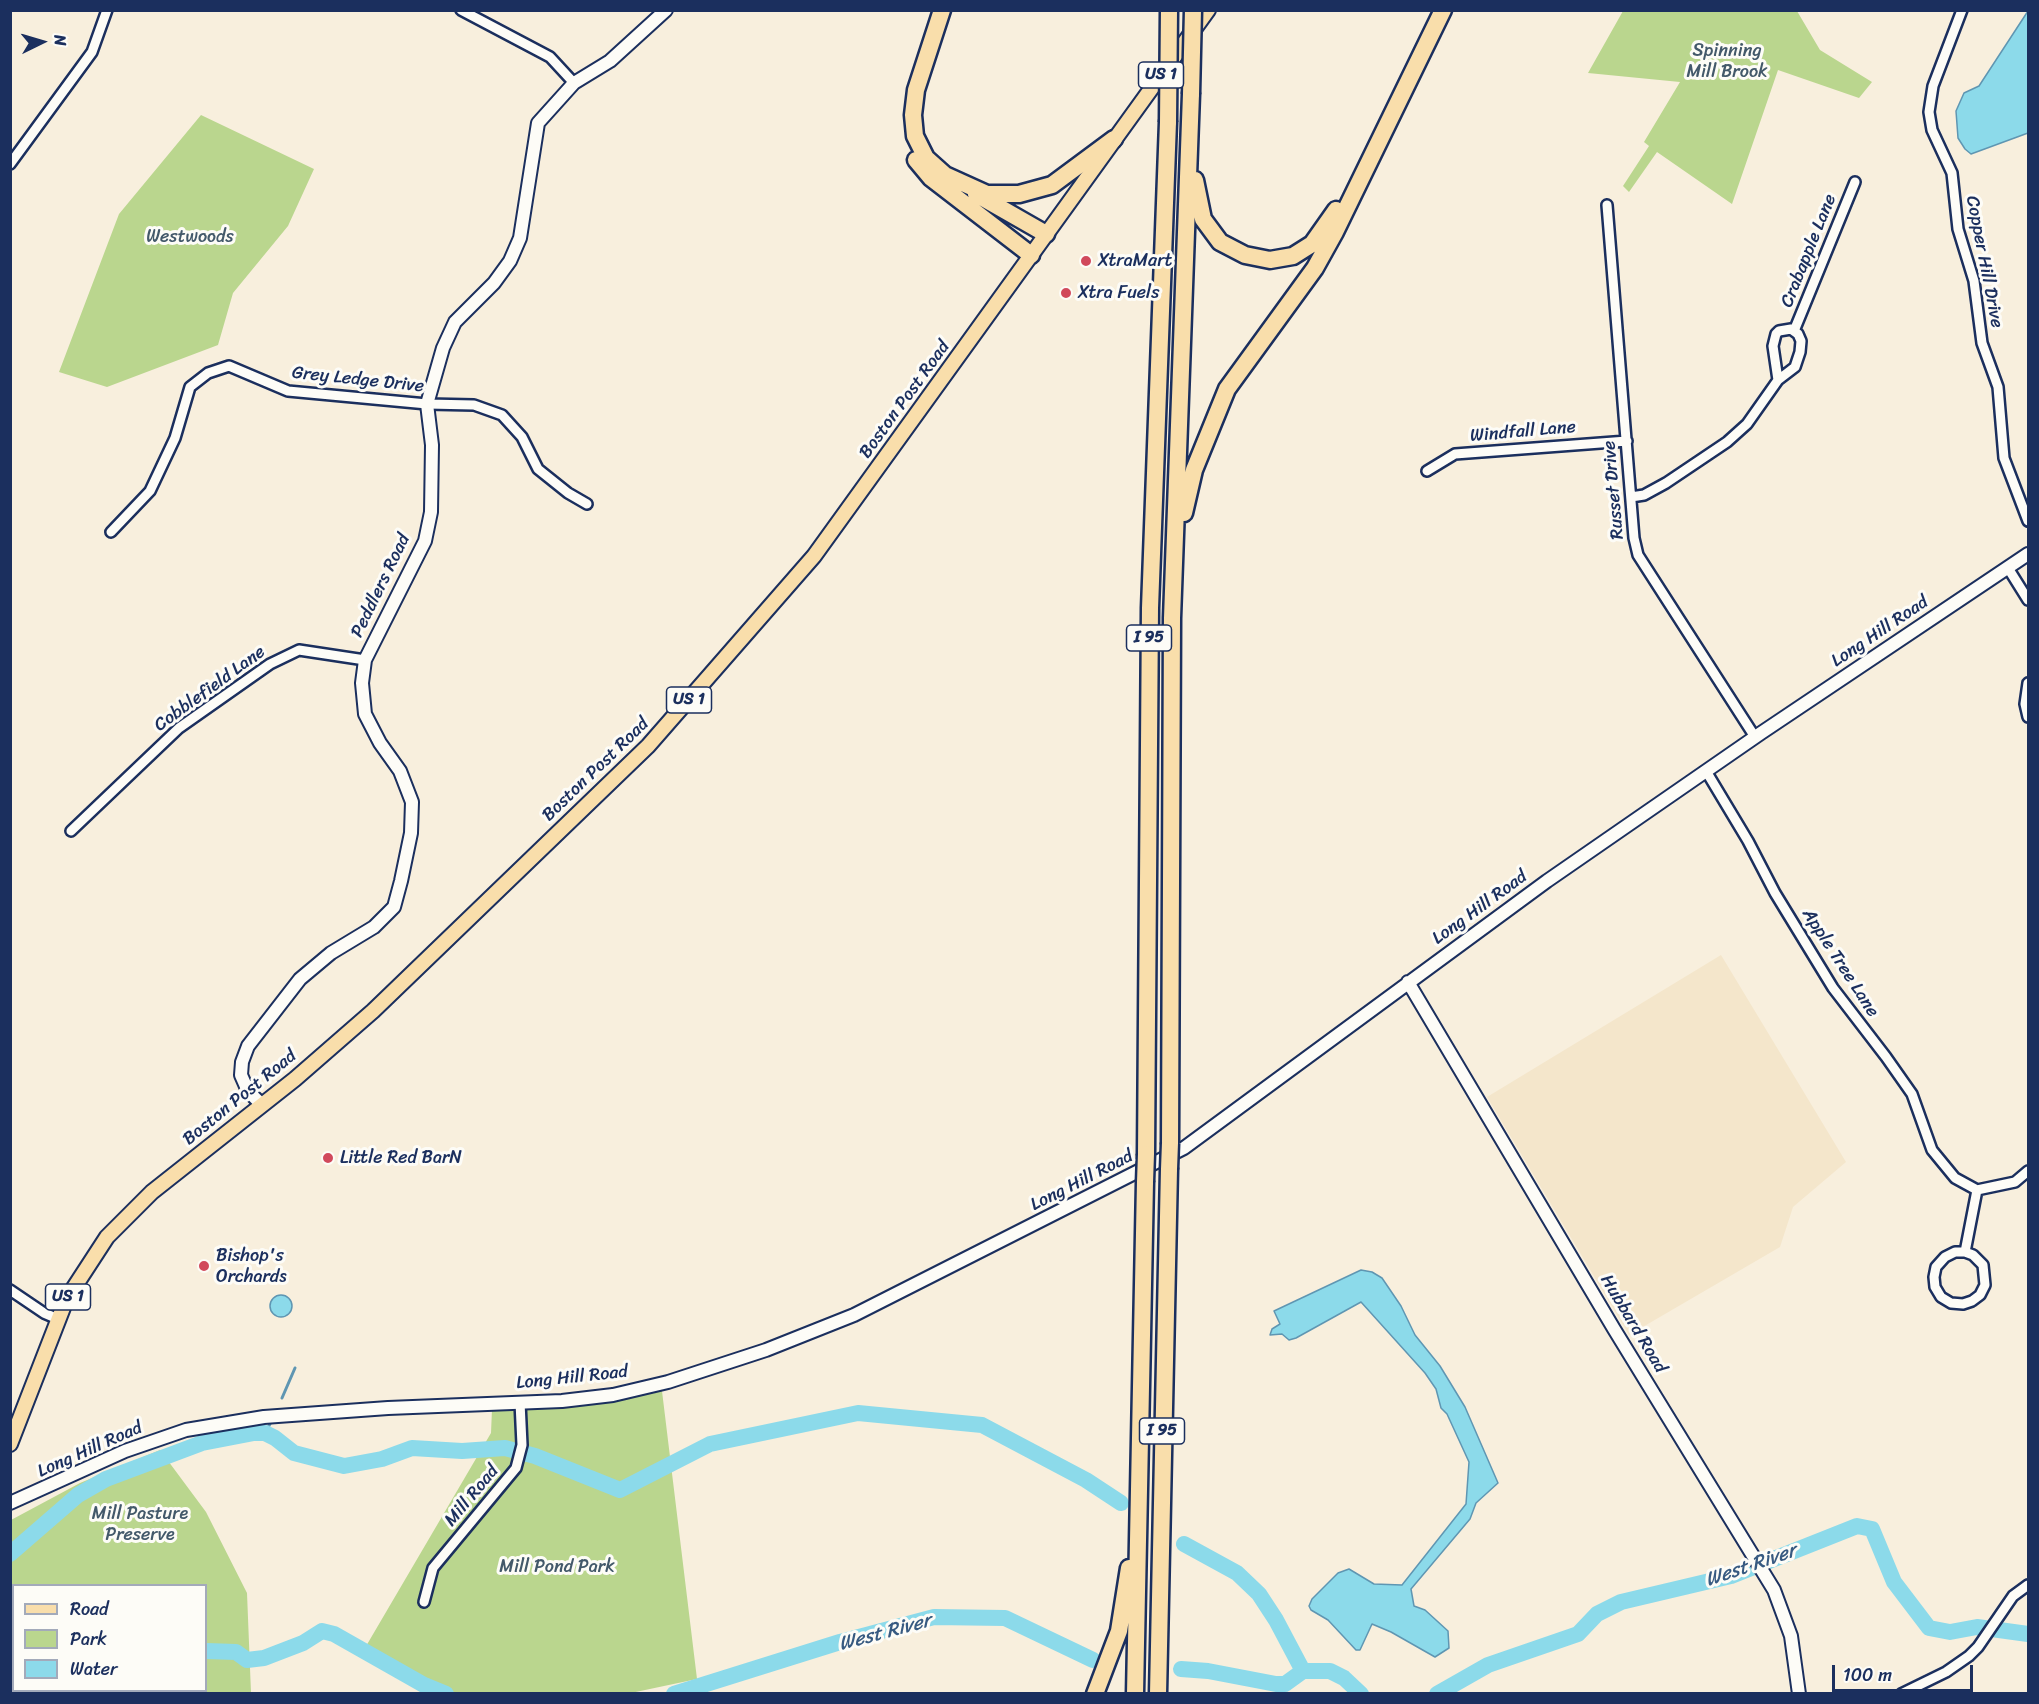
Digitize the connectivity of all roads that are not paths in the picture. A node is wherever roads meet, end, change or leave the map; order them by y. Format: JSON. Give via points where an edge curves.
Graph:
{"nodes":[{"id":1,"x":107,"y":10,"type":"edge"},
{"id":2,"x":460,"y":10,"type":"edge"},
{"id":3,"x":666,"y":10,"type":"edge"},
{"id":4,"x":932,"y":10,"type":"edge"},
{"id":5,"x":942,"y":10,"type":"edge"},
{"id":6,"x":1169,"y":10,"type":"edge"},
{"id":7,"x":1193,"y":10,"type":"edge"},
{"id":8,"x":1208,"y":10,"type":"edge"},
{"id":9,"x":1434,"y":10,"type":"edge"},
{"id":10,"x":1443,"y":10,"type":"edge"},
{"id":11,"x":1962,"y":10,"type":"edge"},
{"id":12,"x":574,"y":83,"type":"junction"},
{"id":13,"x":1191,"y":94,"type":"junction"},
{"id":14,"x":1114,"y":139,"type":"junction"},
{"id":15,"x":10,"y":164,"type":"edge"},
{"id":16,"x":945,"y":175,"type":"junction"},
{"id":17,"x":1855,"y":182,"type":"dead end"},
{"id":18,"x":1607,"y":205,"type":"dead end"},
{"id":19,"x":1046,"y":234,"type":"junction"},
{"id":20,"x":1031,"y":255,"type":"junction"},
{"id":21,"x":1794,"y":331,"type":"junction"},
{"id":22,"x":1778,"y":380,"type":"junction"},
{"id":23,"x":427,"y":404,"type":"junction"},
{"id":24,"x":1627,"y":441,"type":"junction"},
{"id":25,"x":1427,"y":471,"type":"dead end"},
{"id":26,"x":1631,"y":497,"type":"junction"},
{"id":27,"x":587,"y":504,"type":"dead end"},
{"id":28,"x":2028,"y":521,"type":"edge"},
{"id":29,"x":111,"y":532,"type":"dead end"},
{"id":30,"x":2028,"y":554,"type":"edge"},
{"id":31,"x":2008,"y":568,"type":"junction"},
{"id":32,"x":2028,"y":600,"type":"edge"},
{"id":33,"x":1172,"y":618,"type":"junction"},
{"id":34,"x":365,"y":660,"type":"junction"},
{"id":35,"x":2028,"y":683,"type":"edge"},
{"id":36,"x":2028,"y":717,"type":"edge"},
{"id":37,"x":1755,"y":737,"type":"junction"},
{"id":38,"x":1706,"y":771,"type":"junction"},
{"id":39,"x":70,"y":831,"type":"dead end"},
{"id":40,"x":1408,"y":982,"type":"junction"},
{"id":41,"x":262,"y":1105,"type":"junction"},
{"id":42,"x":2028,"y":1171,"type":"edge"},
{"id":43,"x":1977,"y":1190,"type":"junction"},
{"id":44,"x":1965,"y":1252,"type":"junction"},
{"id":45,"x":10,"y":1290,"type":"edge"},
{"id":46,"x":58,"y":1319,"type":"junction"},
{"id":47,"x":520,"y":1402,"type":"junction"},
{"id":48,"x":10,"y":1444,"type":"edge"},
{"id":49,"x":1140,"y":1460,"type":"junction"},
{"id":50,"x":10,"y":1503,"type":"edge"},
{"id":51,"x":2028,"y":1585,"type":"edge"},
{"id":52,"x":424,"y":1602,"type":"dead end"},
{"id":53,"x":1159,"y":1623,"type":"junction"},
{"id":54,"x":1095,"y":1694,"type":"edge"},
{"id":55,"x":1135,"y":1694,"type":"edge"},
{"id":56,"x":1158,"y":1694,"type":"edge"},
{"id":57,"x":1163,"y":1694,"type":"edge"},
{"id":58,"x":1799,"y":1694,"type":"edge"},
{"id":59,"x":1901,"y":1694,"type":"edge"}],
"edges":[{"from":1,"to":15,"type":"street","via":[[92,52]]},
{"from":2,"to":12,"type":"street","via":[[550,57]]},
{"from":3,"to":12,"type":"street","name":"Peddlers Road","via":[[610,60]]},
{"from":4,"to":20,"type":"highway","via":[[907,87],[902,113],[905,137],[914,158],[931,178]]},
{"from":5,"to":16,"type":"highway","via":[[916,90],[913,115],[915,136],[926,158]]},
{"from":6,"to":49,"type":"highway","number":"I 95","bridge":true,"via":[[1150,608]]},
{"from":7,"to":13,"type":"highway","number":"I 95","bridge":true},
{"from":8,"to":14,"type":"main road","name":"Boston Post Road","number":"US 1"},
{"from":9,"to":13,"type":"highway","via":[[1330,220],[1312,244],[1293,255],[1270,260],[1245,255],[1220,242],[1203,219],[1195,186]]},
{"from":10,"to":33,"type":"highway","via":[[1335,232],[1293,300],[1240,369],[1209,427],[1184,511]]},
{"from":11,"to":28,"type":"street","name":"Copper Hill Drive","via":[[1933,86],[1929,112],[1932,130],[1952,173],[1958,230],[1974,281],[1982,343],[1998,387],[2004,458]]},
{"from":12,"to":23,"type":"street","name":"Peddlers Road","via":[[538,123],[520,238],[494,283],[455,322]]},
{"from":13,"to":33,"type":"highway","number":"I 95"},
{"from":14,"to":16,"type":"highway","via":[[1052,185],[1019,194],[987,194]]},
{"from":14,"to":19,"type":"main road","name":"Boston Post Road","number":"US 1"},
{"from":16,"to":19,"type":"highway"},
{"from":17,"to":21,"type":"street","name":"Crabapple Lane"},
{"from":18,"to":24,"type":"street","name":"Russet Drive"},
{"from":19,"to":20,"type":"main road","name":"Boston Post Road","number":"US 1"},
{"from":20,"to":41,"type":"main road","name":"Boston Post Road","number":"US 1","via":[[814,556],[648,746],[372,1011]]},
{"from":21,"to":22,"type":"street","name":"Crabapple Lane","via":[[1801,341],[1800,352],[1795,367]]},
{"from":21,"to":22,"type":"street","name":"Crabapple Lane","via":[[1785,329],[1776,334],[1773,346]]},
{"from":22,"to":26,"type":"street","name":"Crabapple Lane","via":[[1758,411],[1727,442],[1666,483]]},
{"from":23,"to":27,"type":"street","name":"Grey Ledge Drive","via":[[474,405],[502,415],[522,437],[538,469]]},
{"from":23,"to":29,"type":"street","name":"Grey Ledge Drive","via":[[288,391],[229,366],[208,373],[189,387],[175,438],[150,491]]},
{"from":23,"to":34,"type":"street","name":"Peddlers Road","via":[[432,467],[431,512],[425,541]]},
{"from":24,"to":25,"type":"street","name":"Windfall Lane","via":[[1455,454]]},
{"from":24,"to":26,"type":"street","name":"Russet Drive"},
{"from":26,"to":37,"type":"street","name":"Russet Drive","via":[[1638,555]]},
{"from":30,"to":31,"type":"street","name":"Long Hill Road"},
{"from":31,"to":32,"type":"street"},
{"from":31,"to":37,"type":"street","name":"Long Hill Road"},
{"from":33,"to":53,"type":"highway","number":"I 95","bridge":true,"via":[[1170,1143]]},
{"from":34,"to":39,"type":"street","name":"Cobblefield Lane","via":[[299,650],[270,664],[179,728]]},
{"from":34,"to":41,"type":"street","name":"Peddlers Road","via":[[365,714],[400,771],[412,802],[411,833],[401,881],[394,907],[374,927],[331,953],[300,979],[248,1046],[241,1075],[248,1091]]},
{"from":35,"to":36,"type":"street"},
{"from":37,"to":38,"type":"street","name":"Long Hill Road"},
{"from":38,"to":40,"type":"street","name":"Long Hill Road"},
{"from":38,"to":43,"type":"street","name":"Apple Tree Lane","via":[[1833,988],[1912,1094],[1932,1150],[1955,1178]]},
{"from":40,"to":47,"type":"street","name":"Long Hill Road","via":[[1184,1148],[854,1316],[777,1346],[652,1386],[594,1397]]},
{"from":40,"to":58,"type":"street","name":"Hubbard Road","via":[[1774,1590],[1791,1636]]},
{"from":41,"to":46,"type":"main road","name":"Boston Post Road","number":"US 1","via":[[152,1192],[117,1225],[87,1264]]},
{"from":42,"to":43,"type":"street","via":[[2015,1182]]},
{"from":43,"to":44,"type":"street"},
{"from":44,"to":44,"type":"street","via":[[1945,1257],[1936,1267],[1935,1287],[1941,1297],[1952,1303],[1972,1301],[1985,1285],[1983,1265]]},
{"from":45,"to":46,"type":"street"},
{"from":46,"to":48,"type":"main road","name":"Boston Post Road","number":"US 1"},
{"from":47,"to":50,"type":"street","name":"Long Hill Road","via":[[357,1410],[207,1426],[125,1451]]},
{"from":47,"to":52,"type":"street","name":"Mill Road","via":[[521,1456],[509,1479],[433,1568]]},
{"from":49,"to":54,"type":"highway","via":[[1119,1631]]},
{"from":49,"to":55,"type":"highway","number":"I 95"},
{"from":51,"to":59,"type":"street","via":[[2013,1596],[1978,1647],[1958,1664]]},
{"from":53,"to":56,"type":"highway","number":"I 95"},
{"from":53,"to":57,"type":"highway"}]}
